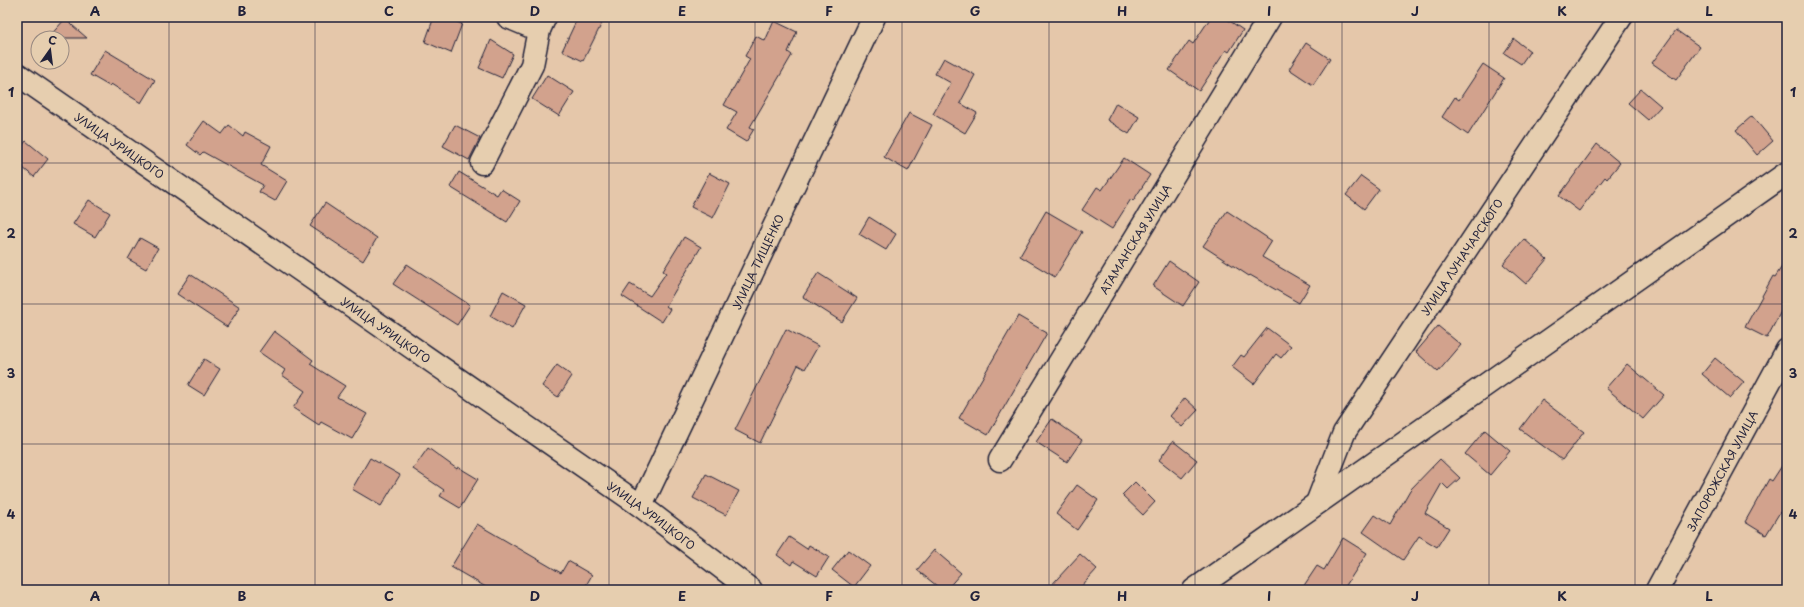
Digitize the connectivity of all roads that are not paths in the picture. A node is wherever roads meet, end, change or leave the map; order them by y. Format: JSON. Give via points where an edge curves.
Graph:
{"nodes":[{"id":1,"x":508,"y":17,"type":"edge"},
{"id":2,"x":874,"y":17,"type":"edge"},
{"id":3,"x":1270,"y":17,"type":"edge"},
{"id":4,"x":1621,"y":17,"type":"edge"},
{"id":5,"x":542,"y":23,"type":"edge"},
{"id":6,"x":17,"y":74,"type":"edge"},
{"id":7,"x":482,"y":163,"type":"dead end"},
{"id":8,"x":1787,"y":173,"type":"edge"},
{"id":9,"x":1787,"y":350,"type":"edge"},
{"id":10,"x":1000,"y":460,"type":"dead end"},
{"id":11,"x":1317,"y":503,"type":"junction"},
{"id":12,"x":641,"y":506,"type":"junction"},
{"id":13,"x":751,"y":590,"type":"edge"},
{"id":14,"x":1194,"y":590,"type":"edge"},
{"id":15,"x":1657,"y":590,"type":"edge"}],
"edges":[{"from":1,"to":5,"type":"street"},
{"from":2,"to":12,"type":"street","name":"УЛИЦА ТИЩЕНКО"},
{"from":3,"to":10,"type":"street","name":"АТАМАНСКАЯ УЛИЦА"},
{"from":4,"to":11,"type":"street","name":"УЛИЦА ЛУНАЧАРСКОГО","via":[[1344,433]]},
{"from":5,"to":7,"type":"street","via":[[532,65]]},
{"from":6,"to":12,"type":"street","name":"УЛИЦА УРИЦКОГО"},
{"from":8,"to":11,"type":"street"},
{"from":9,"to":15,"type":"street","name":"ЗАПОРОЖСКАЯ УЛИЦА"},
{"from":11,"to":14,"type":"street"},
{"from":12,"to":13,"type":"street","name":"УЛИЦА УРИЦКОГО"}]}
